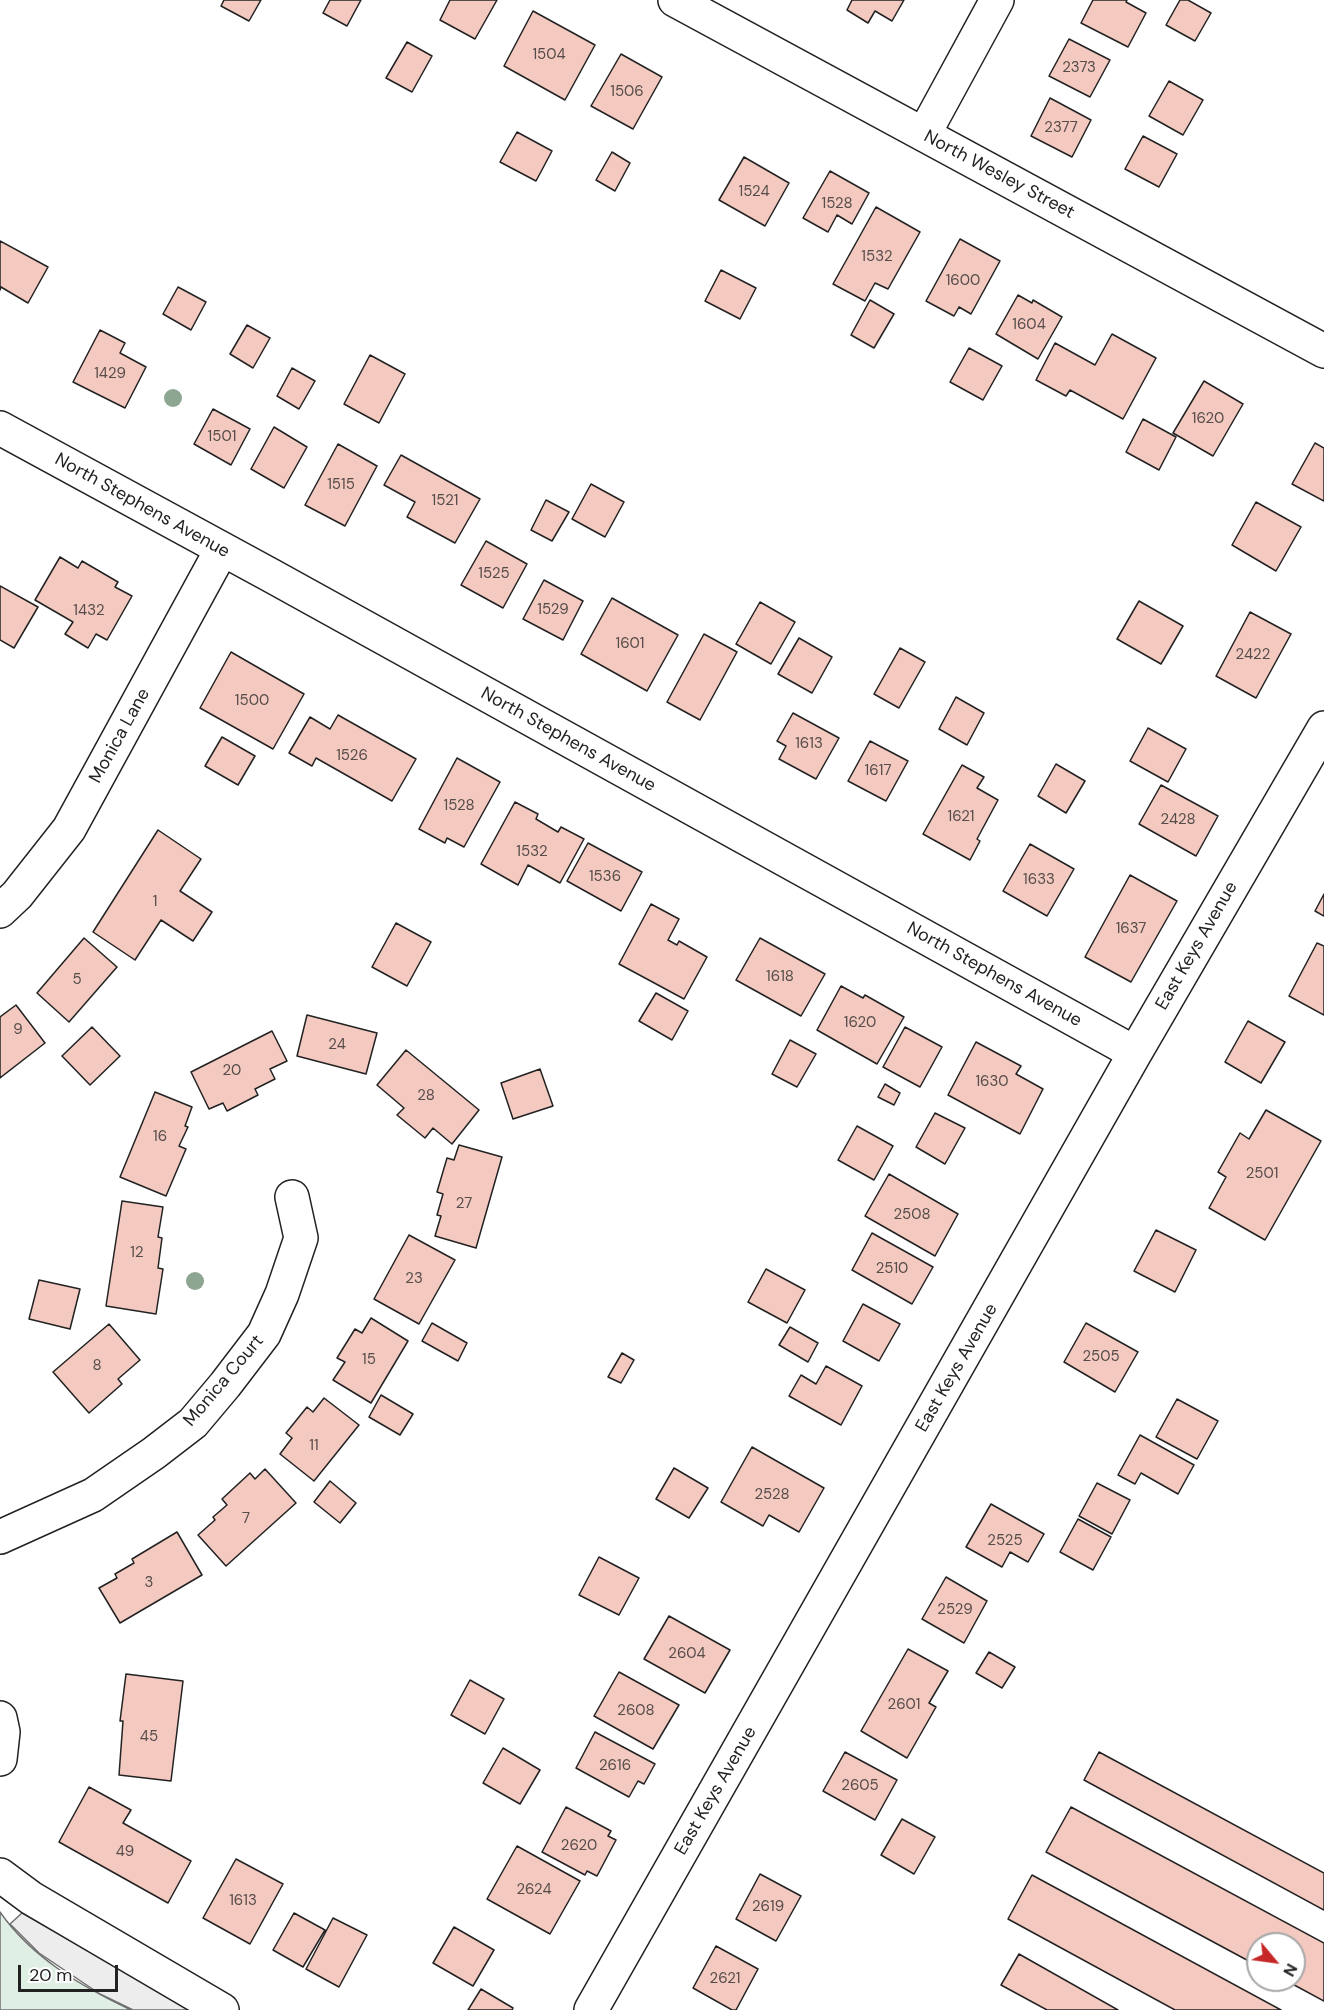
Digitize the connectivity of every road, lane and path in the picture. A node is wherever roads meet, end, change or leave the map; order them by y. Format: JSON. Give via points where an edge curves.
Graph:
{"nodes":[{"id":1,"x":675,"y":0,"type":"edge"},
{"id":2,"x":997,"y":0,"type":"edge"},
{"id":3,"x":924,"y":134,"type":"junction"},
{"id":4,"x":1324,"y":351,"type":"edge"},
{"id":5,"x":0,"y":429,"type":"edge"},
{"id":6,"x":222,"y":549,"type":"junction"},
{"id":7,"x":1324,"y":728,"type":"edge"},
{"id":8,"x":0,"y":911,"type":"edge"},
{"id":9,"x":1135,"y":1053,"type":"junction"},
{"id":10,"x":292,"y":1197,"type":"dead end"},
{"id":11,"x":0,"y":1537,"type":"edge"},
{"id":12,"x":0,"y":1718,"type":"edge"},
{"id":13,"x":0,"y":1759,"type":"edge"},
{"id":14,"x":0,"y":1875,"type":"edge"},
{"id":15,"x":222,"y":2010,"type":"edge"},
{"id":16,"x":591,"y":2010,"type":"edge"}],
"edges":[{"from":1,"to":3,"type":"street","name":"North Wesley Street"},
{"from":2,"to":3,"type":"street"},
{"from":3,"to":4,"type":"street","name":"North Wesley Street"},
{"from":5,"to":6,"type":"street","name":"North Stephens Avenue"},
{"from":6,"to":8,"type":"street","name":"Monica Lane","via":[[69,829]]},
{"from":6,"to":9,"type":"street","name":"North Stephens Avenue"},
{"from":7,"to":9,"type":"street","name":"East Keys Avenue"},
{"from":9,"to":16,"type":"street","name":"East Keys Avenue"},
{"from":10,"to":11,"type":"street","name":"Monica Court","via":[[301,1238],[282,1294],[264,1334],[193,1423],[93,1495]]},
{"from":12,"to":13,"type":"street"},
{"from":14,"to":15,"type":"street","via":[[31,1898]]}]}
